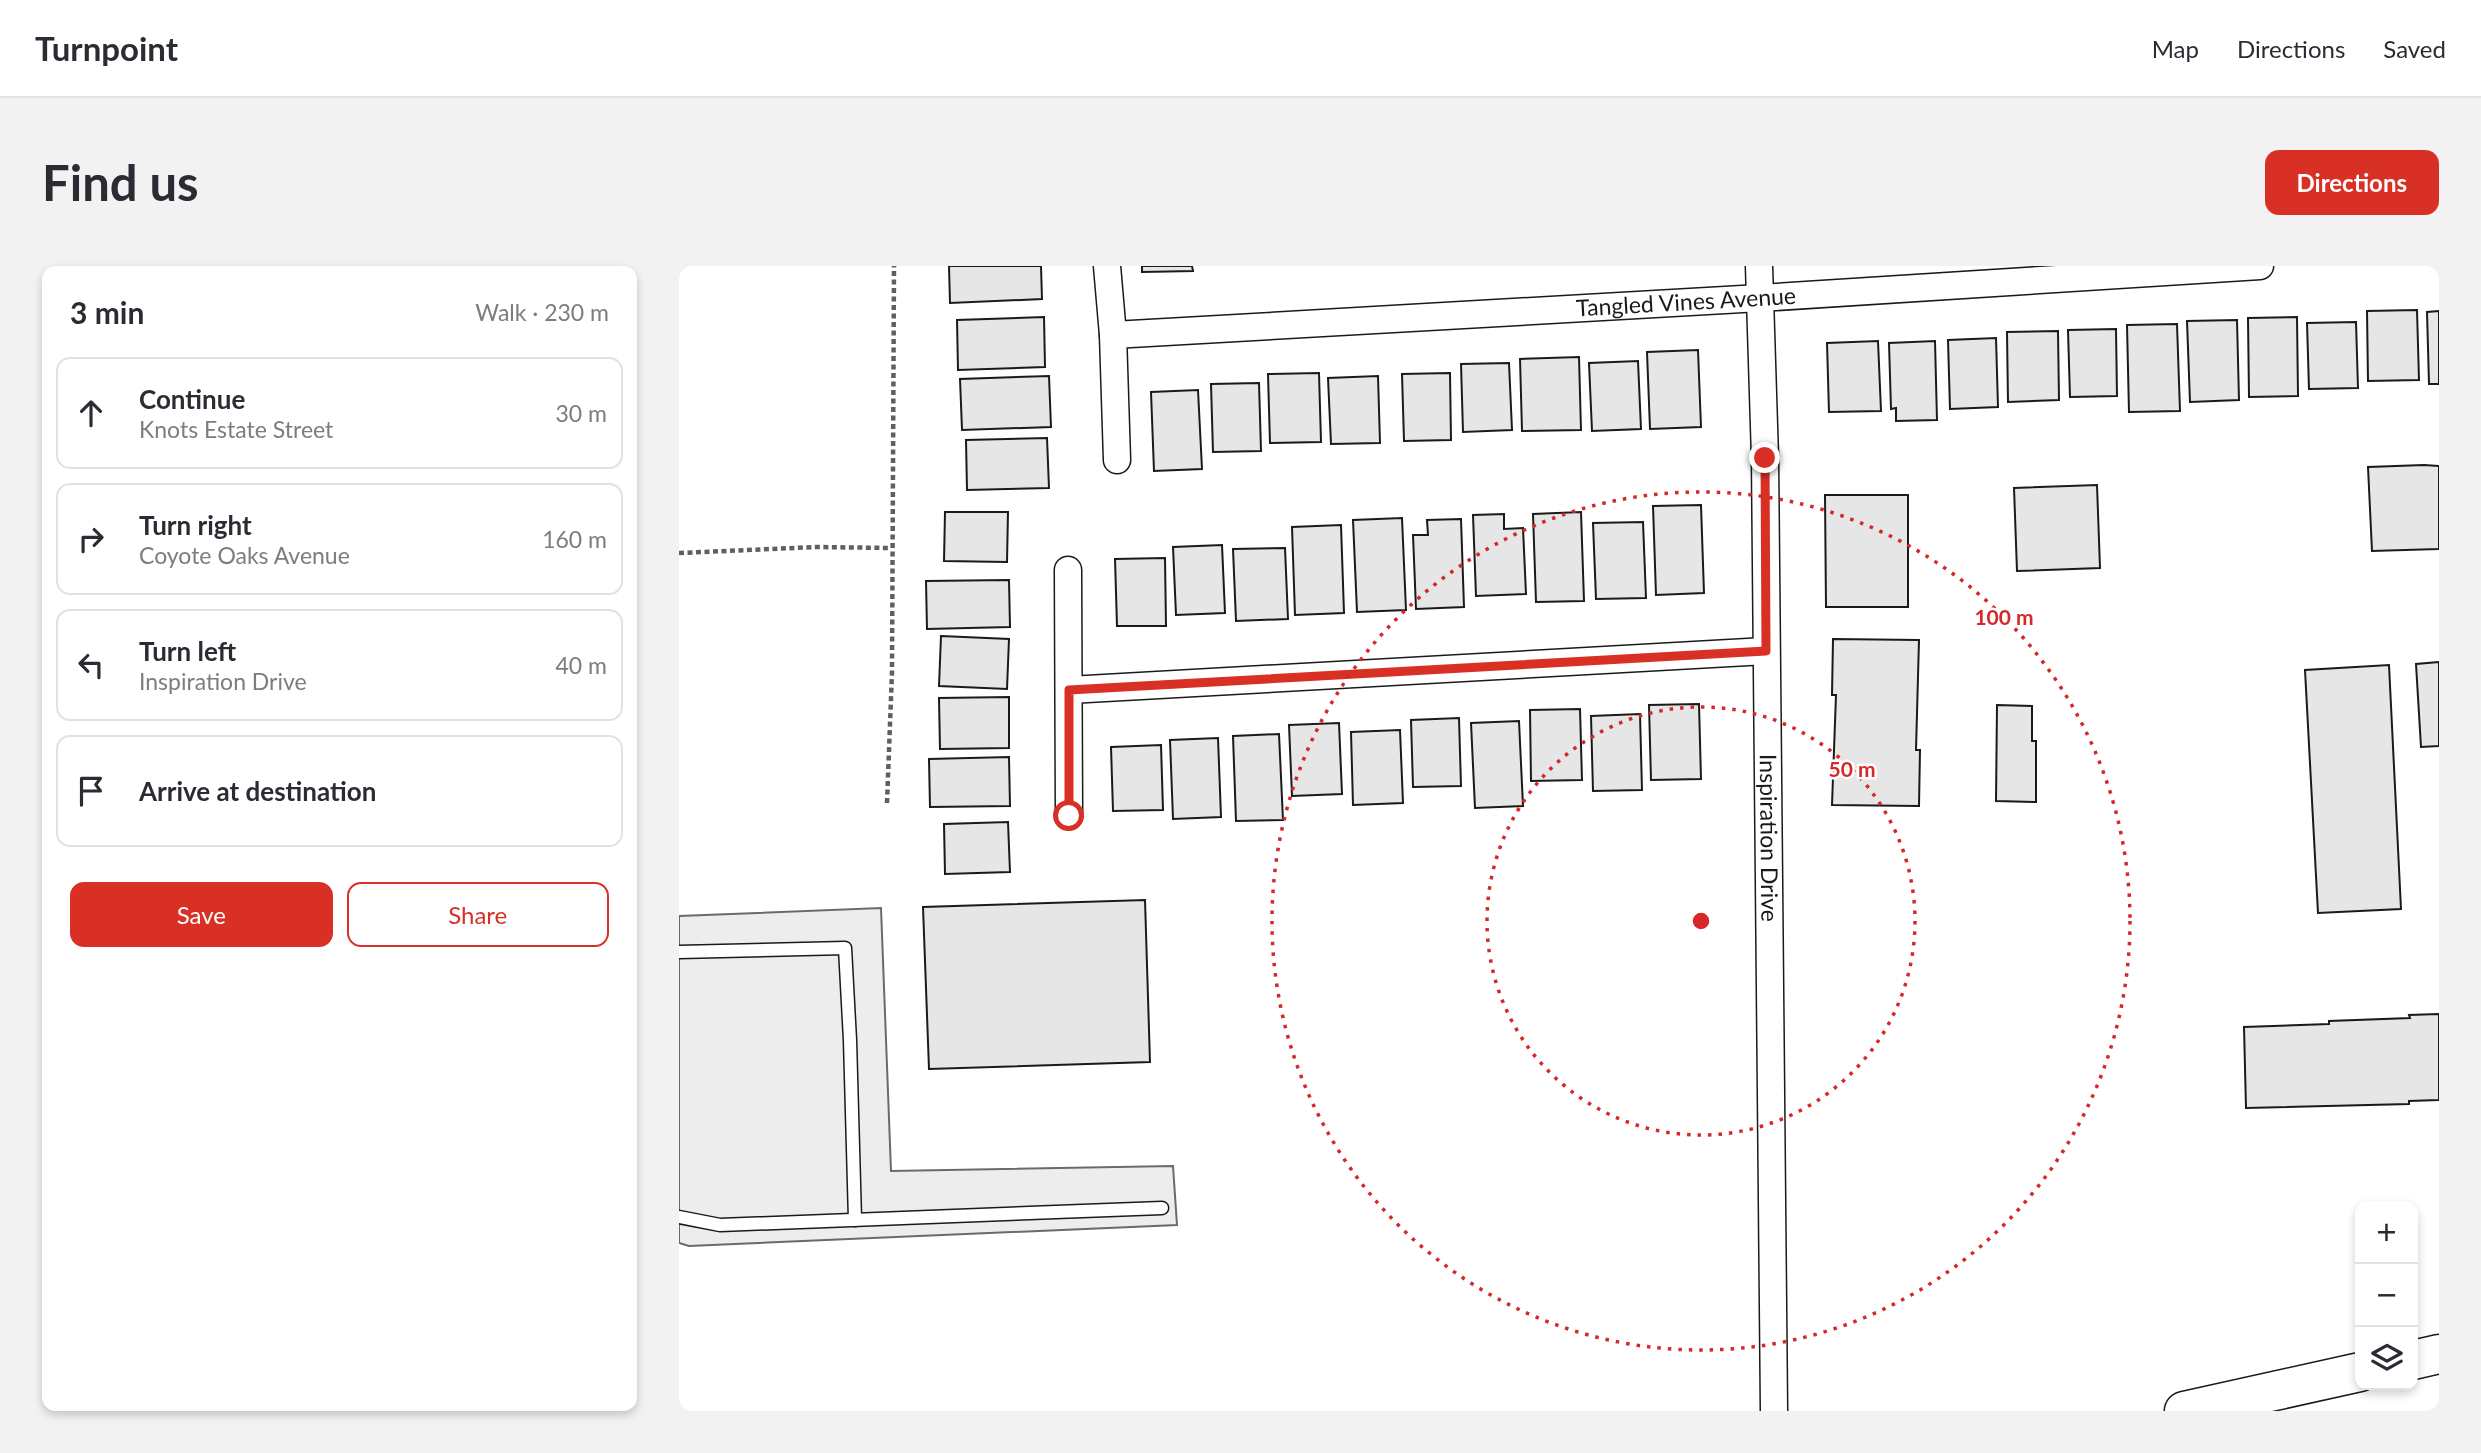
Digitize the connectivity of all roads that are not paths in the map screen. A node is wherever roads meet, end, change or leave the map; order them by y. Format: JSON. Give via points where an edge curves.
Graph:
{"nodes":[{"id":1,"x":1107,"y":266,"type":"edge"},
{"id":2,"x":1759,"y":266,"type":"edge"},
{"id":3,"x":2260,"y":266,"type":"edge"},
{"id":4,"x":1760,"y":298,"type":"junction"},
{"id":5,"x":1113,"y":335,"type":"junction"},
{"id":6,"x":1117,"y":460,"type":"dead end"},
{"id":7,"x":1068,"y":570,"type":"dead end"},
{"id":8,"x":1766,"y":651,"type":"junction"},
{"id":9,"x":1069,"y":690,"type":"junction"},
{"id":10,"x":1069,"y":816,"type":"dead end"},
{"id":11,"x":679,"y":952,"type":"edge"},
{"id":12,"x":1162,"y":1208,"type":"dead end"},
{"id":13,"x":679,"y":1217,"type":"edge"},
{"id":14,"x":855,"y":1220,"type":"junction"},
{"id":15,"x":2439,"y":1354,"type":"edge"},
{"id":16,"x":2418,"y":1359,"type":"edge"},
{"id":17,"x":2355,"y":1373,"type":"edge"},
{"id":18,"x":1774,"y":1411,"type":"edge"},
{"id":19,"x":2184,"y":1411,"type":"edge"}],
"edges":[{"from":1,"to":5,"type":"street"},
{"from":2,"to":4,"type":"street","name":"Inspiration Drive"},
{"from":3,"to":4,"type":"street","name":"Tangled Vines Avenue"},
{"from":4,"to":5,"type":"street","name":"Tangled Vines Avenue"},
{"from":4,"to":8,"type":"street","name":"Inspiration Drive"},
{"from":5,"to":6,"type":"street"},
{"from":7,"to":9,"type":"street"},
{"from":8,"to":9,"type":"street"},
{"from":8,"to":18,"type":"street","name":"Inspiration Drive"},
{"from":9,"to":10,"type":"street"},
{"from":11,"to":14,"type":"lane","via":[[845,948]]},
{"from":12,"to":14,"type":"lane"},
{"from":13,"to":14,"type":"lane","via":[[720,1225]]},
{"from":15,"to":16,"type":"highway"},
{"from":17,"to":19,"type":"highway"}]}
